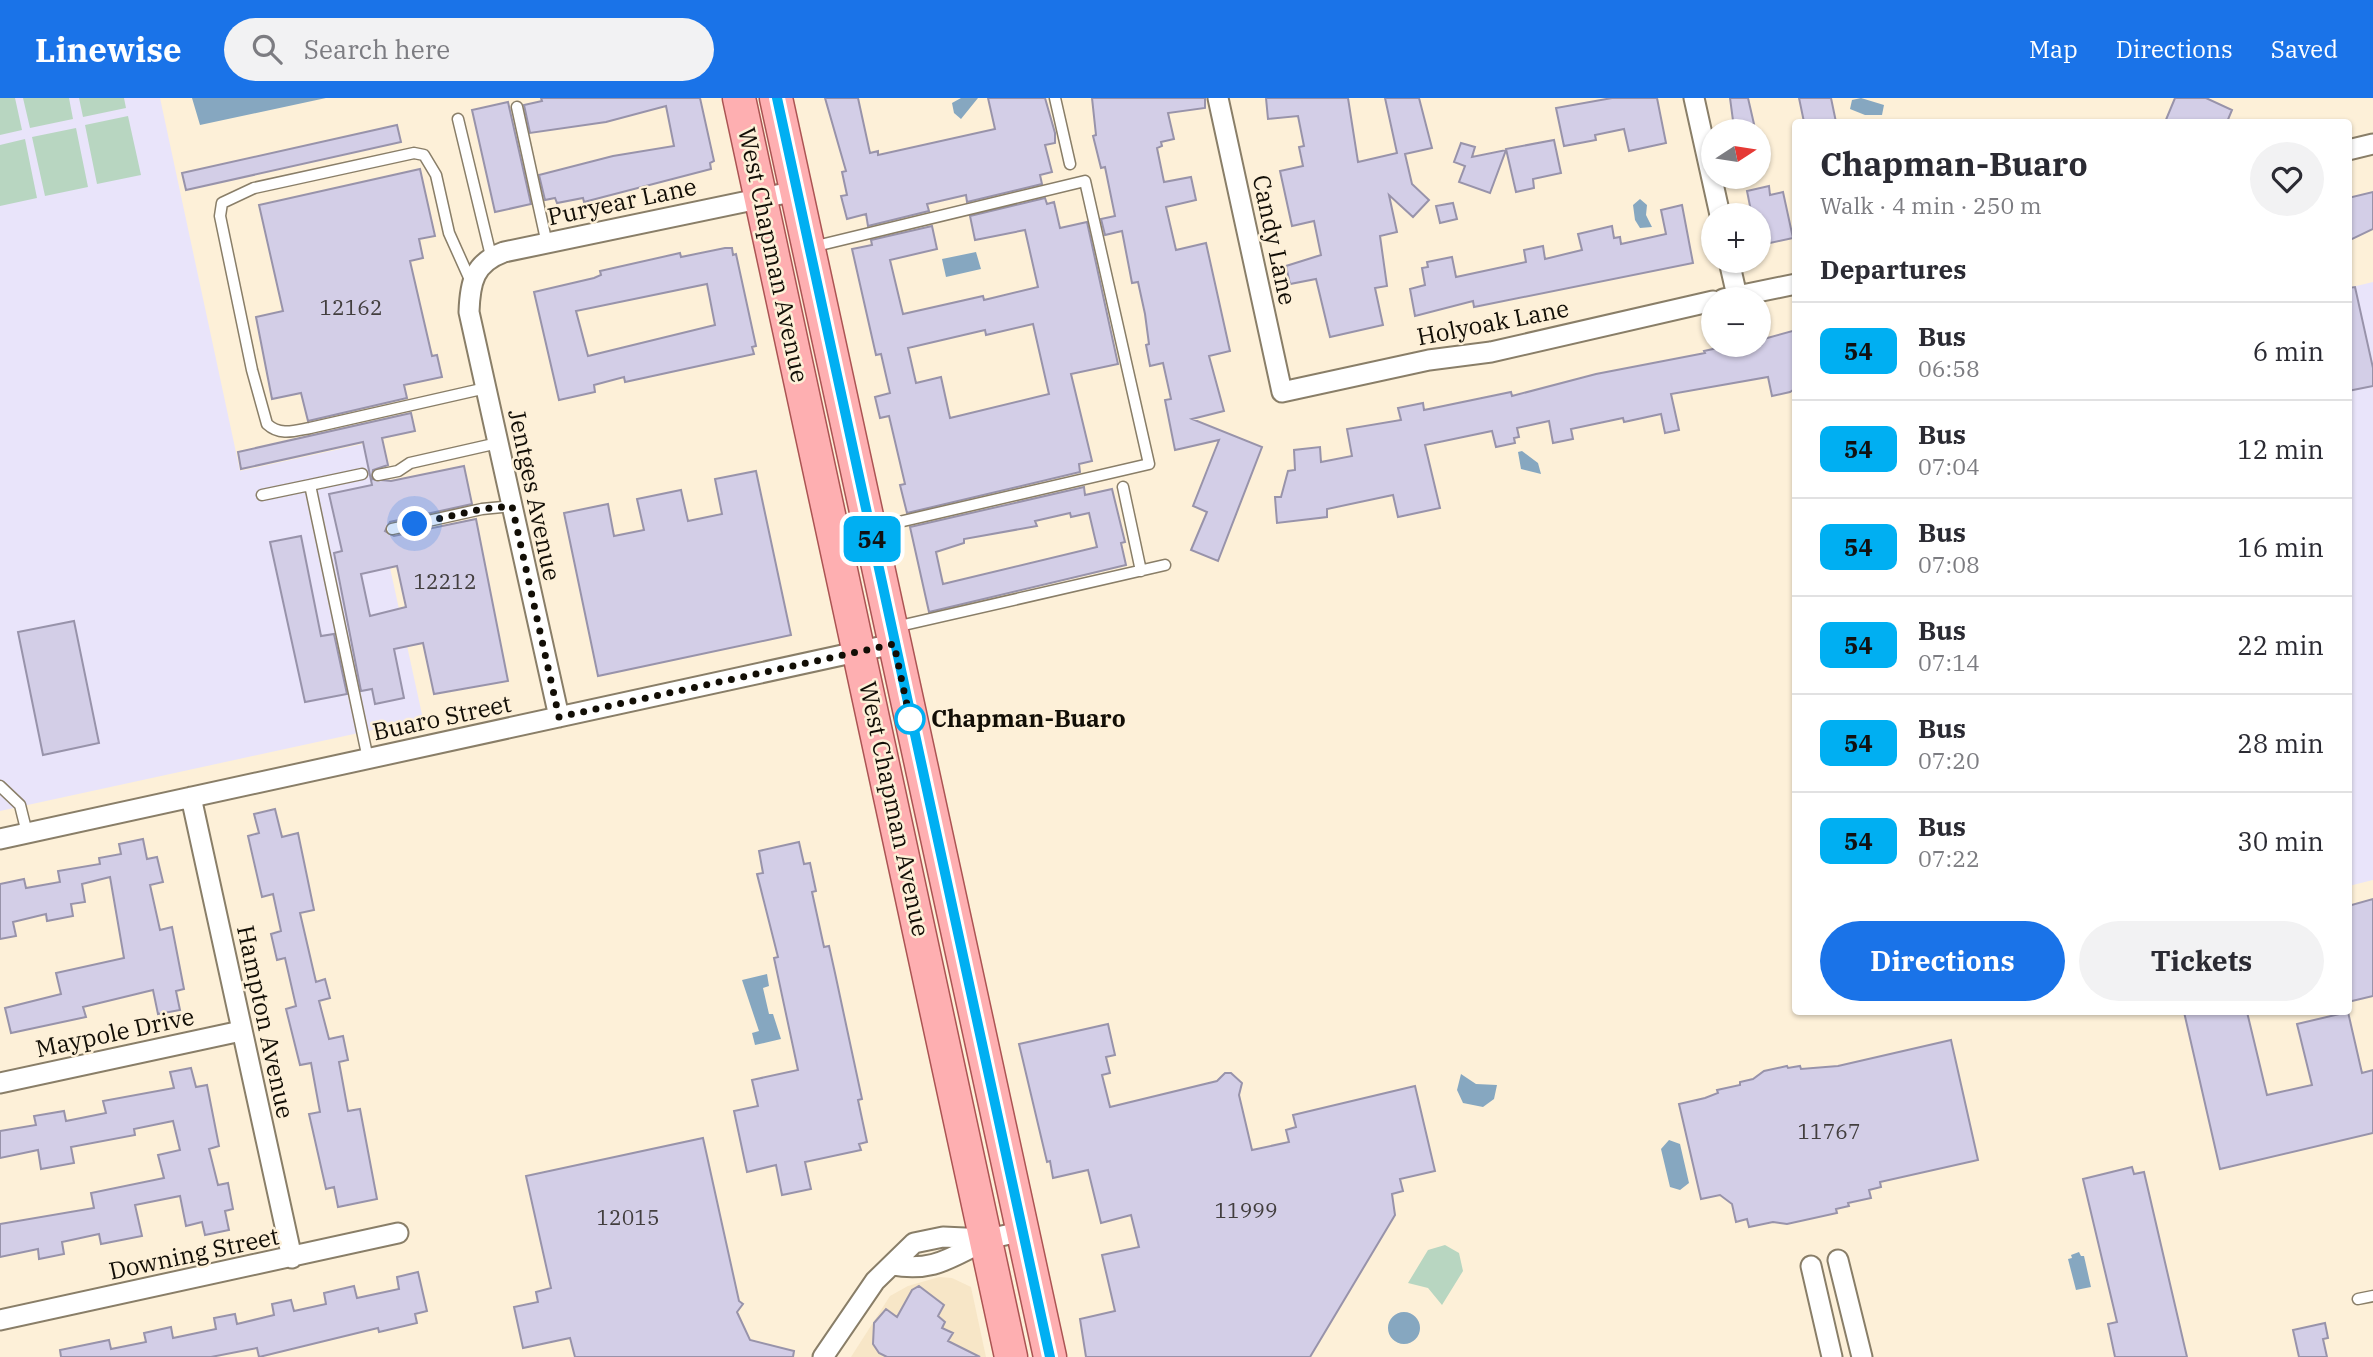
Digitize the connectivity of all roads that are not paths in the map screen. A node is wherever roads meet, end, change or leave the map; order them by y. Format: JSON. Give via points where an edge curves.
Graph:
{"nodes":[{"id":1,"x":739,"y":98,"type":"edge"},
{"id":2,"x":776,"y":98,"type":"edge"},
{"id":3,"x":1055,"y":98,"type":"edge"},
{"id":4,"x":1218,"y":98,"type":"edge"},
{"id":5,"x":1695,"y":98,"type":"edge"},
{"id":6,"x":517,"y":107,"type":"dead end"},
{"id":7,"x":458,"y":119,"type":"dead end"},
{"id":8,"x":2373,"y":144,"type":"edge"},
{"id":9,"x":2352,"y":149,"type":"edge"},
{"id":10,"x":1070,"y":164,"type":"dead end"},
{"id":11,"x":796,"y":191,"type":"junction"},
{"id":12,"x":761,"y":198,"type":"junction"},
{"id":13,"x":1717,"y":203,"type":"edge"},
{"id":14,"x":547,"y":244,"type":"junction"},
{"id":15,"x":808,"y":248,"type":"junction"},
{"id":16,"x":491,"y":257,"type":"junction"},
{"id":17,"x":471,"y":282,"type":"junction"},
{"id":18,"x":1792,"y":285,"type":"edge"},
{"id":19,"x":1771,"y":289,"type":"edge"},
{"id":20,"x":1701,"y":305,"type":"edge"},
{"id":21,"x":486,"y":388,"type":"junction"},
{"id":22,"x":1282,"y":392,"type":"joint"},
{"id":23,"x":498,"y":443,"type":"junction"},
{"id":24,"x":362,"y":474,"type":"dead end"},
{"id":25,"x":378,"y":475,"type":"dead end"},
{"id":26,"x":310,"y":485,"type":"junction"},
{"id":27,"x":1123,"y":486,"type":"dead end"},
{"id":28,"x":262,"y":495,"type":"dead end"},
{"id":29,"x":512,"y":506,"type":"junction"},
{"id":30,"x":392,"y":529,"type":"dead end"},
{"id":31,"x":870,"y":529,"type":"junction"},
{"id":32,"x":1165,"y":565,"type":"dead end"},
{"id":33,"x":1142,"y":571,"type":"junction"},
{"id":34,"x":892,"y":636,"type":"junction"},
{"id":35,"x":859,"y":652,"type":"junction"},
{"id":36,"x":559,"y":717,"type":"junction"},
{"id":37,"x":368,"y":759,"type":"junction"},
{"id":38,"x":0,"y":786,"type":"edge"},
{"id":39,"x":191,"y":797,"type":"junction"},
{"id":40,"x":27,"y":833,"type":"junction"},
{"id":41,"x":0,"y":839,"type":"edge"},
{"id":42,"x":241,"y":1031,"type":"junction"},
{"id":43,"x":0,"y":1083,"type":"edge"},
{"id":44,"x":1022,"y":1232,"type":"junction"},
{"id":45,"x":398,"y":1233,"type":"dead end"},
{"id":46,"x":988,"y":1240,"type":"junction"},
{"id":47,"x":292,"y":1258,"type":"junction"},
{"id":48,"x":1838,"y":1260,"type":"dead end"},
{"id":49,"x":1811,"y":1266,"type":"dead end"},
{"id":50,"x":2373,"y":1296,"type":"edge"},
{"id":51,"x":2358,"y":1299,"type":"dead end"},
{"id":52,"x":0,"y":1320,"type":"edge"},
{"id":53,"x":823,"y":1357,"type":"edge"},
{"id":54,"x":1011,"y":1357,"type":"edge"},
{"id":55,"x":1050,"y":1357,"type":"edge"},
{"id":56,"x":1832,"y":1357,"type":"edge"},
{"id":57,"x":1862,"y":1357,"type":"edge"}],
"edges":[{"from":1,"to":12,"type":"main road","name":"West Chapman Avenue"},
{"from":2,"to":11,"type":"main road","name":"West Chapman Avenue"},
{"from":3,"to":10,"type":"lane"},
{"from":4,"to":22,"type":"street","name":"Candy Lane"},
{"from":5,"to":13,"type":"street"},
{"from":6,"to":14,"type":"lane"},
{"from":7,"to":16,"type":"lane"},
{"from":8,"to":9,"type":"street"},
{"from":11,"to":12,"type":"street","name":"Puryear Lane"},
{"from":11,"to":15,"type":"main road","name":"West Chapman Avenue"},
{"from":12,"to":14,"type":"street","name":"Puryear Lane"},
{"from":12,"to":35,"type":"main road","name":"West Chapman Avenue"},
{"from":14,"to":16,"type":"street","name":"Puryear Lane"},
{"from":15,"to":31,"type":"main road","name":"West Chapman Avenue"},
{"from":15,"to":31,"type":"lane","via":[[1085,181],[1149,464]]},
{"from":16,"to":17,"type":"street","via":[[479,265]]},
{"from":17,"to":21,"type":"street","name":"Jentges Avenue","via":[[469,312]]},
{"from":17,"to":21,"type":"lane","via":[[449,233],[436,175],[424,155],[414,153],[254,188],[222,203],[220,216],[251,370],[267,424],[273,430],[310,428]]},
{"from":18,"to":19,"type":"street"},
{"from":20,"to":22,"type":"street","name":"Holyoak Lane"},
{"from":21,"to":23,"type":"street","name":"Jentges Avenue"},
{"from":23,"to":25,"type":"lane"},
{"from":23,"to":29,"type":"street","name":"Jentges Avenue"},
{"from":24,"to":26,"type":"lane"},
{"from":26,"to":28,"type":"lane"},
{"from":26,"to":37,"type":"lane"},
{"from":27,"to":33,"type":"lane"},
{"from":29,"to":30,"type":"lane"},
{"from":29,"to":36,"type":"street","name":"Jentges Avenue"},
{"from":31,"to":34,"type":"main road","name":"West Chapman Avenue"},
{"from":32,"to":33,"type":"lane"},
{"from":33,"to":34,"type":"lane"},
{"from":34,"to":35,"type":"street","name":"Buaro Street"},
{"from":34,"to":44,"type":"main road","name":"West Chapman Avenue"},
{"from":35,"to":36,"type":"street","name":"Buaro Street"},
{"from":35,"to":46,"type":"main road","name":"West Chapman Avenue"},
{"from":36,"to":37,"type":"street","name":"Buaro Street"},
{"from":37,"to":39,"type":"street","name":"Buaro Street"},
{"from":38,"to":40,"type":"lane","via":[[20,805]]},
{"from":39,"to":40,"type":"street","name":"Buaro Street"},
{"from":39,"to":42,"type":"street","name":"Hampton Avenue"},
{"from":40,"to":41,"type":"street","name":"Buaro Street"},
{"from":42,"to":43,"type":"street","name":"Maypole Drive"},
{"from":42,"to":47,"type":"street","name":"Hampton Avenue"},
{"from":44,"to":46,"type":"street"},
{"from":44,"to":55,"type":"main road","name":"West Chapman Avenue"},
{"from":45,"to":47,"type":"street","name":"Downing Street"},
{"from":46,"to":53,"type":"street","via":[[948,1262],[918,1269],[892,1265],[875,1281]]},
{"from":46,"to":54,"type":"main road","name":"West Chapman Avenue"},
{"from":47,"to":52,"type":"street","name":"Downing Street"},
{"from":48,"to":57,"type":"street"},
{"from":49,"to":56,"type":"street"},
{"from":50,"to":51,"type":"lane"}]}
